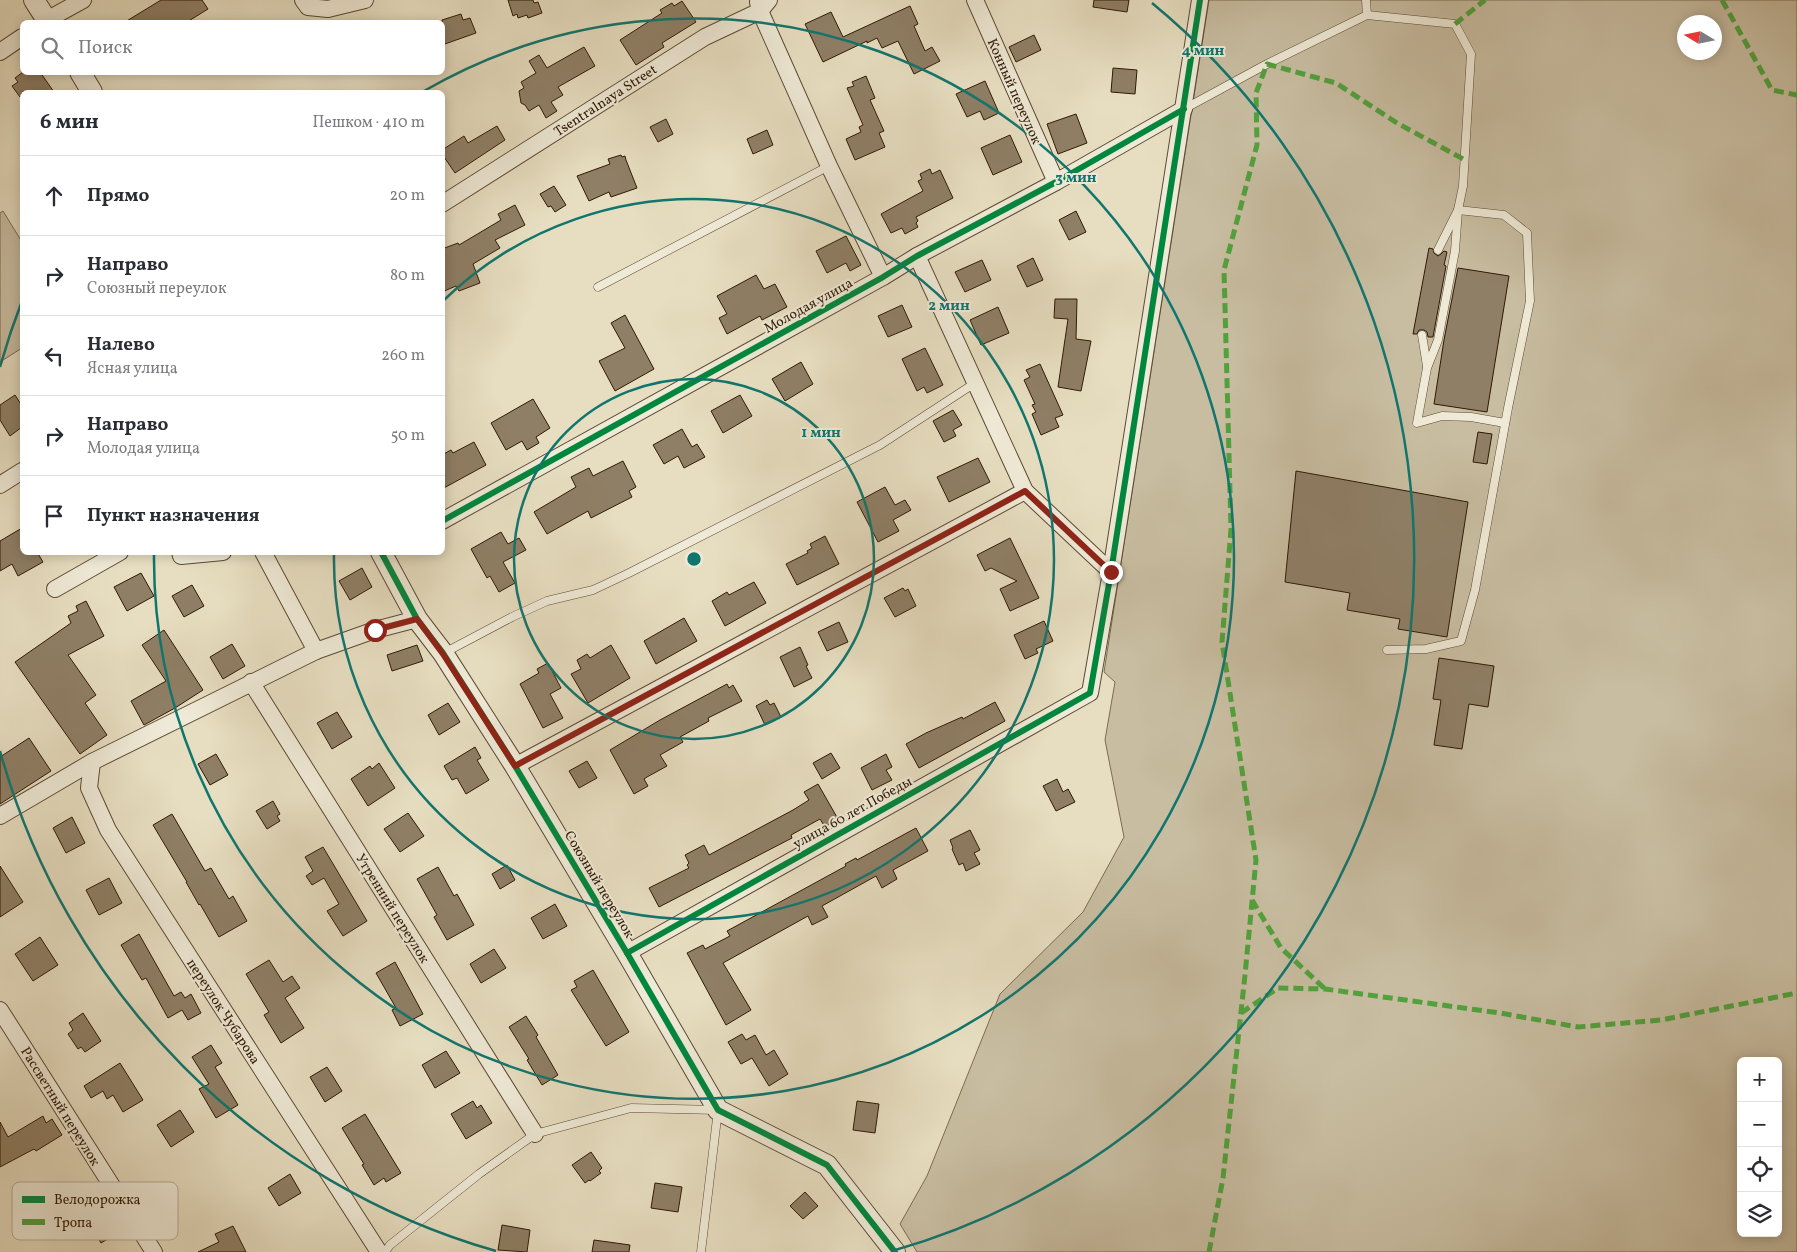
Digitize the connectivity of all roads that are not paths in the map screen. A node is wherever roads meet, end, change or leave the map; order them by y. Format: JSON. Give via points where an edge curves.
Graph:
{"nodes":[{"id":1,"x":34,"y":0,"type":"edge"},
{"id":2,"x":82,"y":0,"type":"edge"},
{"id":3,"x":366,"y":0,"type":"edge"},
{"id":4,"x":975,"y":0,"type":"edge"},
{"id":5,"x":1200,"y":0,"type":"edge"},
{"id":6,"x":1366,"y":0,"type":"edge"},
{"id":7,"x":306,"y":4,"type":"edge"},
{"id":8,"x":762,"y":4,"type":"edge"},
{"id":9,"x":1367,"y":15,"type":"junction"},
{"id":10,"x":45,"y":20,"type":"edge"},
{"id":11,"x":49,"y":20,"type":"edge"},
{"id":12,"x":20,"y":38,"type":"edge"},
{"id":13,"x":0,"y":52,"type":"edge"},
{"id":14,"x":82,"y":75,"type":"edge"},
{"id":15,"x":91,"y":90,"type":"edge"},
{"id":16,"x":1184,"y":109,"type":"junction"},
{"id":17,"x":829,"y":166,"type":"junction"},
{"id":18,"x":1056,"y":182,"type":"junction"},
{"id":19,"x":445,"y":202,"type":"edge"},
{"id":20,"x":1458,"y":210,"type":"junction"},
{"id":21,"x":1438,"y":250,"type":"dead end"},
{"id":22,"x":917,"y":256,"type":"junction"},
{"id":23,"x":883,"y":277,"type":"junction"},
{"id":24,"x":598,"y":287,"type":"dead end"},
{"id":25,"x":1422,"y":335,"type":"dead end"},
{"id":26,"x":1427,"y":368,"type":"junction"},
{"id":27,"x":975,"y":383,"type":"junction"},
{"id":28,"x":1505,"y":423,"type":"junction"},
{"id":29,"x":20,"y":472,"type":"edge"},
{"id":30,"x":0,"y":485,"type":"edge"},
{"id":31,"x":1025,"y":491,"type":"junction"},
{"id":32,"x":445,"y":519,"type":"edge"},
{"id":33,"x":115,"y":555,"type":"edge"},
{"id":34,"x":265,"y":555,"type":"edge"},
{"id":35,"x":384,"y":555,"type":"edge"},
{"id":36,"x":1111,"y":572,"type":"junction"},
{"id":37,"x":56,"y":589,"type":"dead end"},
{"id":38,"x":417,"y":619,"type":"junction"},
{"id":39,"x":1387,"y":650,"type":"dead end"},
{"id":40,"x":316,"y":651,"type":"junction"},
{"id":41,"x":443,"y":654,"type":"junction"},
{"id":42,"x":251,"y":682,"type":"junction"},
{"id":43,"x":92,"y":762,"type":"junction"},
{"id":44,"x":515,"y":766,"type":"junction"},
{"id":45,"x":0,"y":816,"type":"edge"},
{"id":46,"x":627,"y":953,"type":"junction"},
{"id":47,"x":0,"y":1010,"type":"edge"},
{"id":48,"x":718,"y":1110,"type":"junction"},
{"id":49,"x":535,"y":1134,"type":"junction"},
{"id":50,"x":109,"y":1182,"type":"edge"},
{"id":51,"x":146,"y":1240,"type":"edge"},
{"id":52,"x":154,"y":1252,"type":"edge"},
{"id":53,"x":379,"y":1252,"type":"edge"},
{"id":54,"x":385,"y":1252,"type":"edge"},
{"id":55,"x":701,"y":1252,"type":"edge"},
{"id":56,"x":895,"y":1252,"type":"edge"}],
"edges":[{"from":1,"to":10,"type":"street"},
{"from":2,"to":11,"type":"street"},
{"from":3,"to":7,"type":"street","via":[[328,9]]},
{"from":4,"to":18,"type":"street","name":"Конный переулок"},
{"from":5,"to":16,"type":"street"},
{"from":6,"to":9,"type":"lane"},
{"from":8,"to":17,"type":"street"},
{"from":8,"to":19,"type":"street","name":"Tsentralnaya Street"},
{"from":9,"to":16,"type":"lane","via":[[1266,64]]},
{"from":9,"to":20,"type":"lane","via":[[1455,24],[1471,54],[1463,186]]},
{"from":12,"to":13,"type":"street"},
{"from":14,"to":15,"type":"street"},
{"from":16,"to":18,"type":"street","name":"Молодая улица"},
{"from":16,"to":36,"type":"street"},
{"from":17,"to":23,"type":"street"},
{"from":17,"to":24,"type":"lane"},
{"from":18,"to":22,"type":"street","name":"Молодая улица"},
{"from":20,"to":21,"type":"lane"},
{"from":20,"to":26,"type":"lane","via":[[1455,251],[1438,340]]},
{"from":20,"to":28,"type":"lane","via":[[1504,215],[1528,233],[1530,301]]},
{"from":22,"to":23,"type":"street","name":"Молодая улица"},
{"from":22,"to":27,"type":"street"},
{"from":23,"to":32,"type":"street","name":"Молодая улица"},
{"from":25,"to":26,"type":"lane"},
{"from":26,"to":28,"type":"lane","via":[[1416,423],[1442,416]]},
{"from":27,"to":31,"type":"street"},
{"from":27,"to":41,"type":"lane","via":[[880,445],[638,569],[593,590],[538,605]]},
{"from":28,"to":39,"type":"lane","via":[[1475,590],[1461,641],[1426,649]]},
{"from":29,"to":30,"type":"street"},
{"from":31,"to":36,"type":"street"},
{"from":31,"to":44,"type":"street"},
{"from":33,"to":37,"type":"street"},
{"from":34,"to":40,"type":"street"},
{"from":35,"to":38,"type":"street","name":"Союзный переулок"},
{"from":36,"to":46,"type":"street","name":"улица 60 лет Победы","via":[[1090,693]]},
{"from":38,"to":40,"type":"street"},
{"from":38,"to":41,"type":"street","name":"Союзный переулок"},
{"from":40,"to":42,"type":"street"},
{"from":41,"to":44,"type":"street","name":"Союзный переулок"},
{"from":42,"to":43,"type":"street"},
{"from":42,"to":49,"type":"street","name":"Утренний переулок"},
{"from":43,"to":45,"type":"street"},
{"from":43,"to":53,"type":"street","name":"переулок Чубарова","via":[[89,788],[108,830]]},
{"from":44,"to":46,"type":"street","name":"Союзный переулок"},
{"from":46,"to":48,"type":"street","name":"Союзный переулок"},
{"from":47,"to":50,"type":"street","name":"Рассветный переулок"},
{"from":48,"to":49,"type":"lane","via":[[631,1108]]},
{"from":48,"to":55,"type":"lane"},
{"from":48,"to":56,"type":"street","via":[[827,1165]]},
{"from":49,"to":54,"type":"lane","via":[[479,1174]]},
{"from":51,"to":52,"type":"street","name":"Рассветный переулок"}]}
